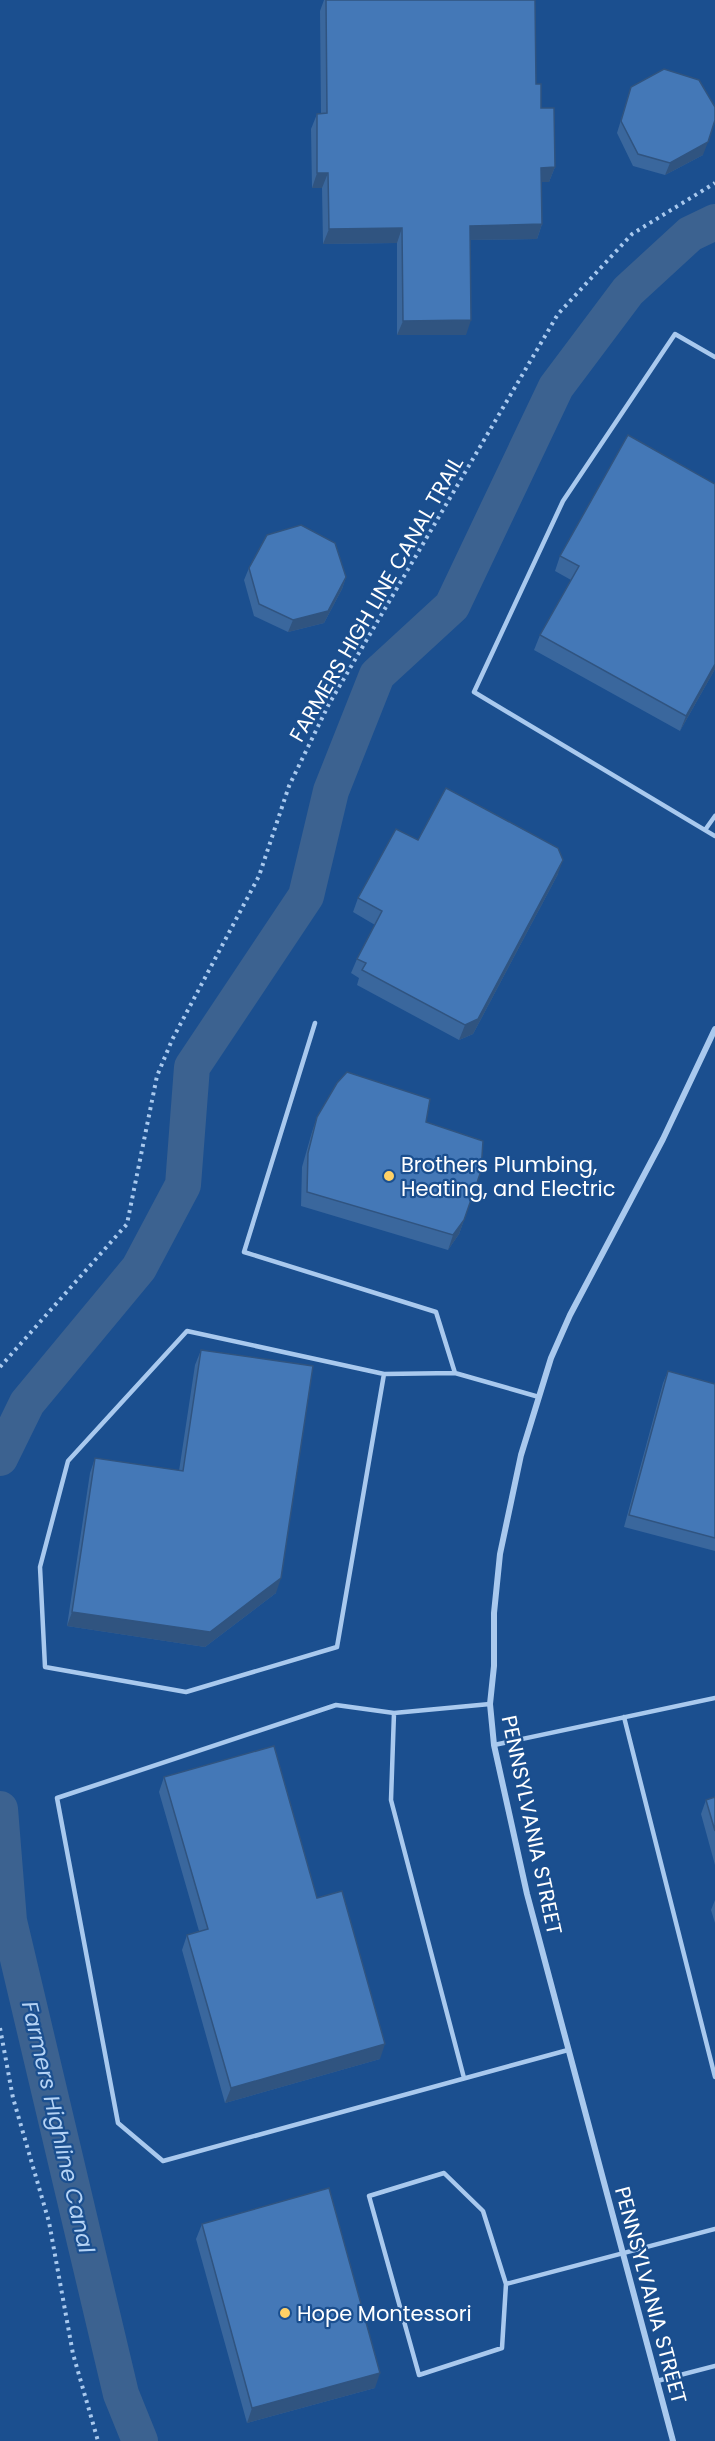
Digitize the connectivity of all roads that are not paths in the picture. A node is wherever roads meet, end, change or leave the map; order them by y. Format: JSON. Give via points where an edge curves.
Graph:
{"nodes":[{"id":1,"x":715,"y":357,"type":"edge"},
{"id":2,"x":715,"y":816,"type":"edge"},
{"id":3,"x":705,"y":830,"type":"junction"},
{"id":4,"x":715,"y":836,"type":"edge"},
{"id":5,"x":315,"y":1023,"type":"dead end"},
{"id":6,"x":715,"y":1029,"type":"edge"},
{"id":7,"x":455,"y":1373,"type":"junction"},
{"id":8,"x":384,"y":1374,"type":"junction"},
{"id":9,"x":539,"y":1397,"type":"junction"},
{"id":10,"x":715,"y":1698,"type":"edge"},
{"id":11,"x":490,"y":1704,"type":"junction"},
{"id":12,"x":394,"y":1713,"type":"junction"},
{"id":13,"x":624,"y":1717,"type":"junction"},
{"id":14,"x":494,"y":1745,"type":"junction"},
{"id":15,"x":568,"y":2050,"type":"junction"},
{"id":16,"x":715,"y":2077,"type":"edge"},
{"id":17,"x":464,"y":2078,"type":"junction"},
{"id":18,"x":715,"y":2229,"type":"edge"},
{"id":19,"x":623,"y":2252,"type":"junction"},
{"id":20,"x":506,"y":2284,"type":"junction"},
{"id":21,"x":715,"y":2366,"type":"edge"},
{"id":22,"x":657,"y":2381,"type":"junction"},
{"id":23,"x":673,"y":2441,"type":"edge"}],
"edges":[{"from":1,"to":3,"type":"lane","via":[[675,334],[563,501],[474,692]]},
{"from":2,"to":3,"type":"lane"},
{"from":3,"to":4,"type":"lane"},
{"from":5,"to":7,"type":"lane","via":[[244,1252],[436,1312]]},
{"from":6,"to":9,"type":"street","name":"PENNSYLVANIA STREET","via":[[663,1139],[570,1315]]},
{"from":7,"to":8,"type":"lane"},
{"from":7,"to":9,"type":"lane"},
{"from":8,"to":8,"type":"lane","via":[[187,1331],[68,1461],[40,1567],[45,1667],[186,1692],[337,1647]]},
{"from":9,"to":11,"type":"street","name":"PENNSYLVANIA STREET","via":[[521,1455],[500,1554]]},
{"from":10,"to":13,"type":"lane"},
{"from":11,"to":12,"type":"lane"},
{"from":11,"to":14,"type":"street","name":"PENNSYLVANIA STREET"},
{"from":12,"to":17,"type":"lane","via":[[391,1800]]},
{"from":12,"to":17,"type":"lane","via":[[336,1704],[57,1798],[118,2123],[163,2161]]},
{"from":13,"to":14,"type":"lane"},
{"from":13,"to":16,"type":"lane"},
{"from":14,"to":15,"type":"street","name":"PENNSYLVANIA STREET","via":[[527,1894]]},
{"from":15,"to":17,"type":"lane"},
{"from":15,"to":19,"type":"street","name":"PENNSYLVANIA STREET"},
{"from":18,"to":19,"type":"lane"},
{"from":19,"to":20,"type":"lane"},
{"from":19,"to":22,"type":"street","name":"PENNSYLVANIA STREET"},
{"from":20,"to":20,"type":"lane","via":[[483,2211],[444,2174],[369,2196],[419,2375],[502,2348]]},
{"from":21,"to":22,"type":"lane"},
{"from":22,"to":23,"type":"street","name":"PENNSYLVANIA STREET"}]}
